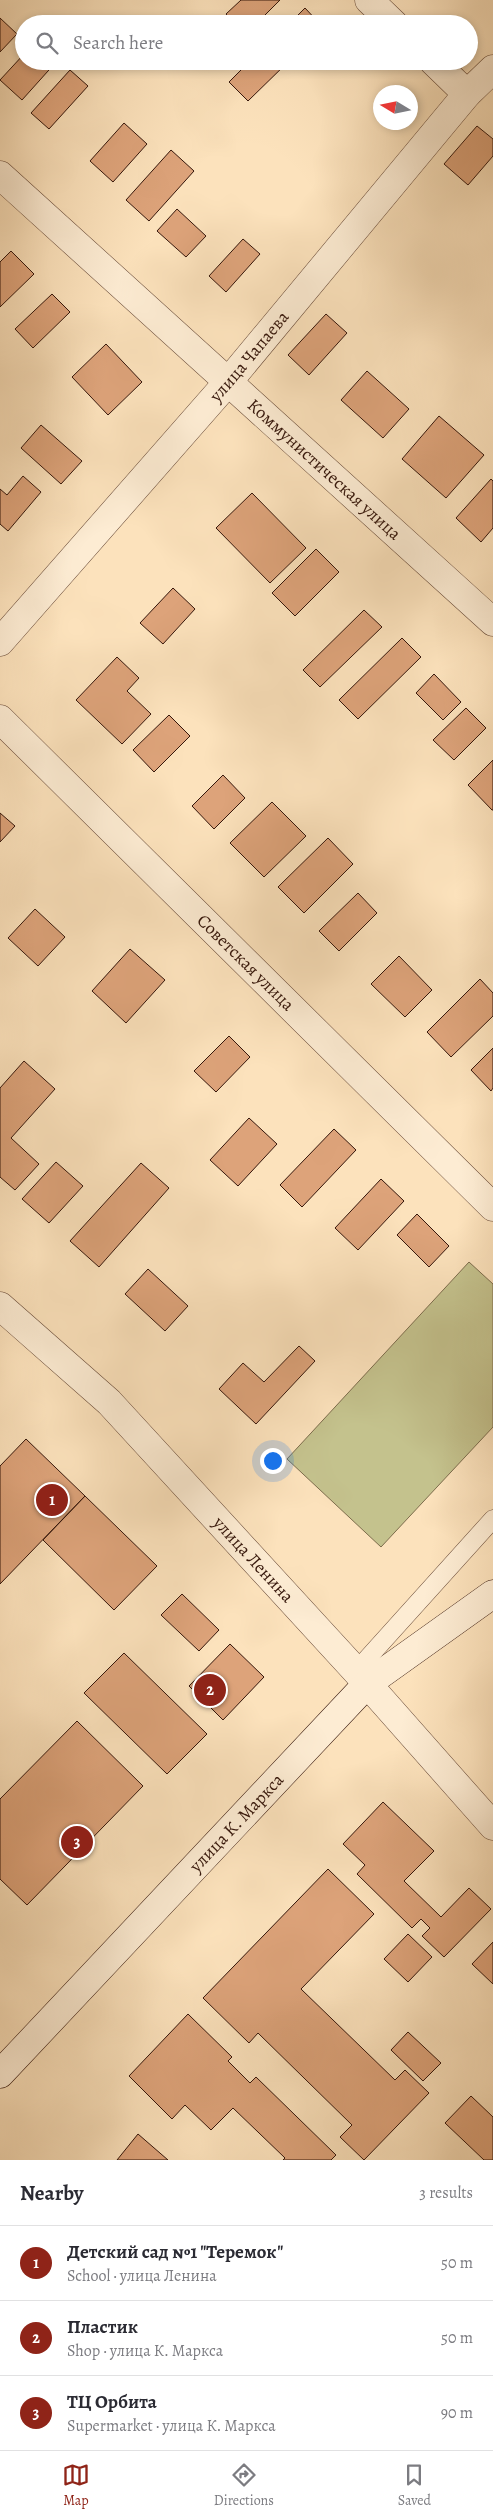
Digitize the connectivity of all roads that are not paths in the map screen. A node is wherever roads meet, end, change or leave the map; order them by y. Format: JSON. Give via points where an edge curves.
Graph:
{"nodes":[{"id":1,"x":368,"y":0,"type":"edge"},
{"id":2,"x":384,"y":15,"type":"edge"},
{"id":3,"x":493,"y":69,"type":"edge"},
{"id":4,"x":442,"y":70,"type":"edge"},
{"id":5,"x":467,"y":94,"type":"junction"},
{"id":6,"x":0,"y":175,"type":"edge"},
{"id":7,"x":228,"y":382,"type":"junction"},
{"id":8,"x":493,"y":622,"type":"edge"},
{"id":9,"x":0,"y":642,"type":"edge"},
{"id":10,"x":0,"y":719,"type":"edge"},
{"id":11,"x":493,"y":1207,"type":"edge"},
{"id":12,"x":0,"y":1306,"type":"edge"},
{"id":13,"x":493,"y":1520,"type":"edge"},
{"id":14,"x":493,"y":1594,"type":"edge"},
{"id":15,"x":361,"y":1678,"type":"junction"},
{"id":16,"x":493,"y":1826,"type":"edge"},
{"id":17,"x":0,"y":2074,"type":"edge"}],
"edges":[{"from":1,"to":2,"type":"street"},
{"from":3,"to":5,"type":"street","name":"улица Чапаева"},
{"from":4,"to":5,"type":"street"},
{"from":5,"to":7,"type":"street","name":"улица Чапаева"},
{"from":6,"to":7,"type":"street","name":"Коммунистическая улица"},
{"from":7,"to":8,"type":"street","name":"Коммунистическая улица"},
{"from":7,"to":9,"type":"street","name":"улица Чапаева"},
{"from":10,"to":11,"type":"street","name":"Советская улица"},
{"from":12,"to":15,"type":"street","name":"улица Ленина","via":[[109,1402]]},
{"from":13,"to":15,"type":"lane"},
{"from":14,"to":15,"type":"street","name":"улица К. Маркса"},
{"from":15,"to":16,"type":"street","name":"улица Ленина"},
{"from":15,"to":17,"type":"street","name":"улица К. Маркса"}]}
